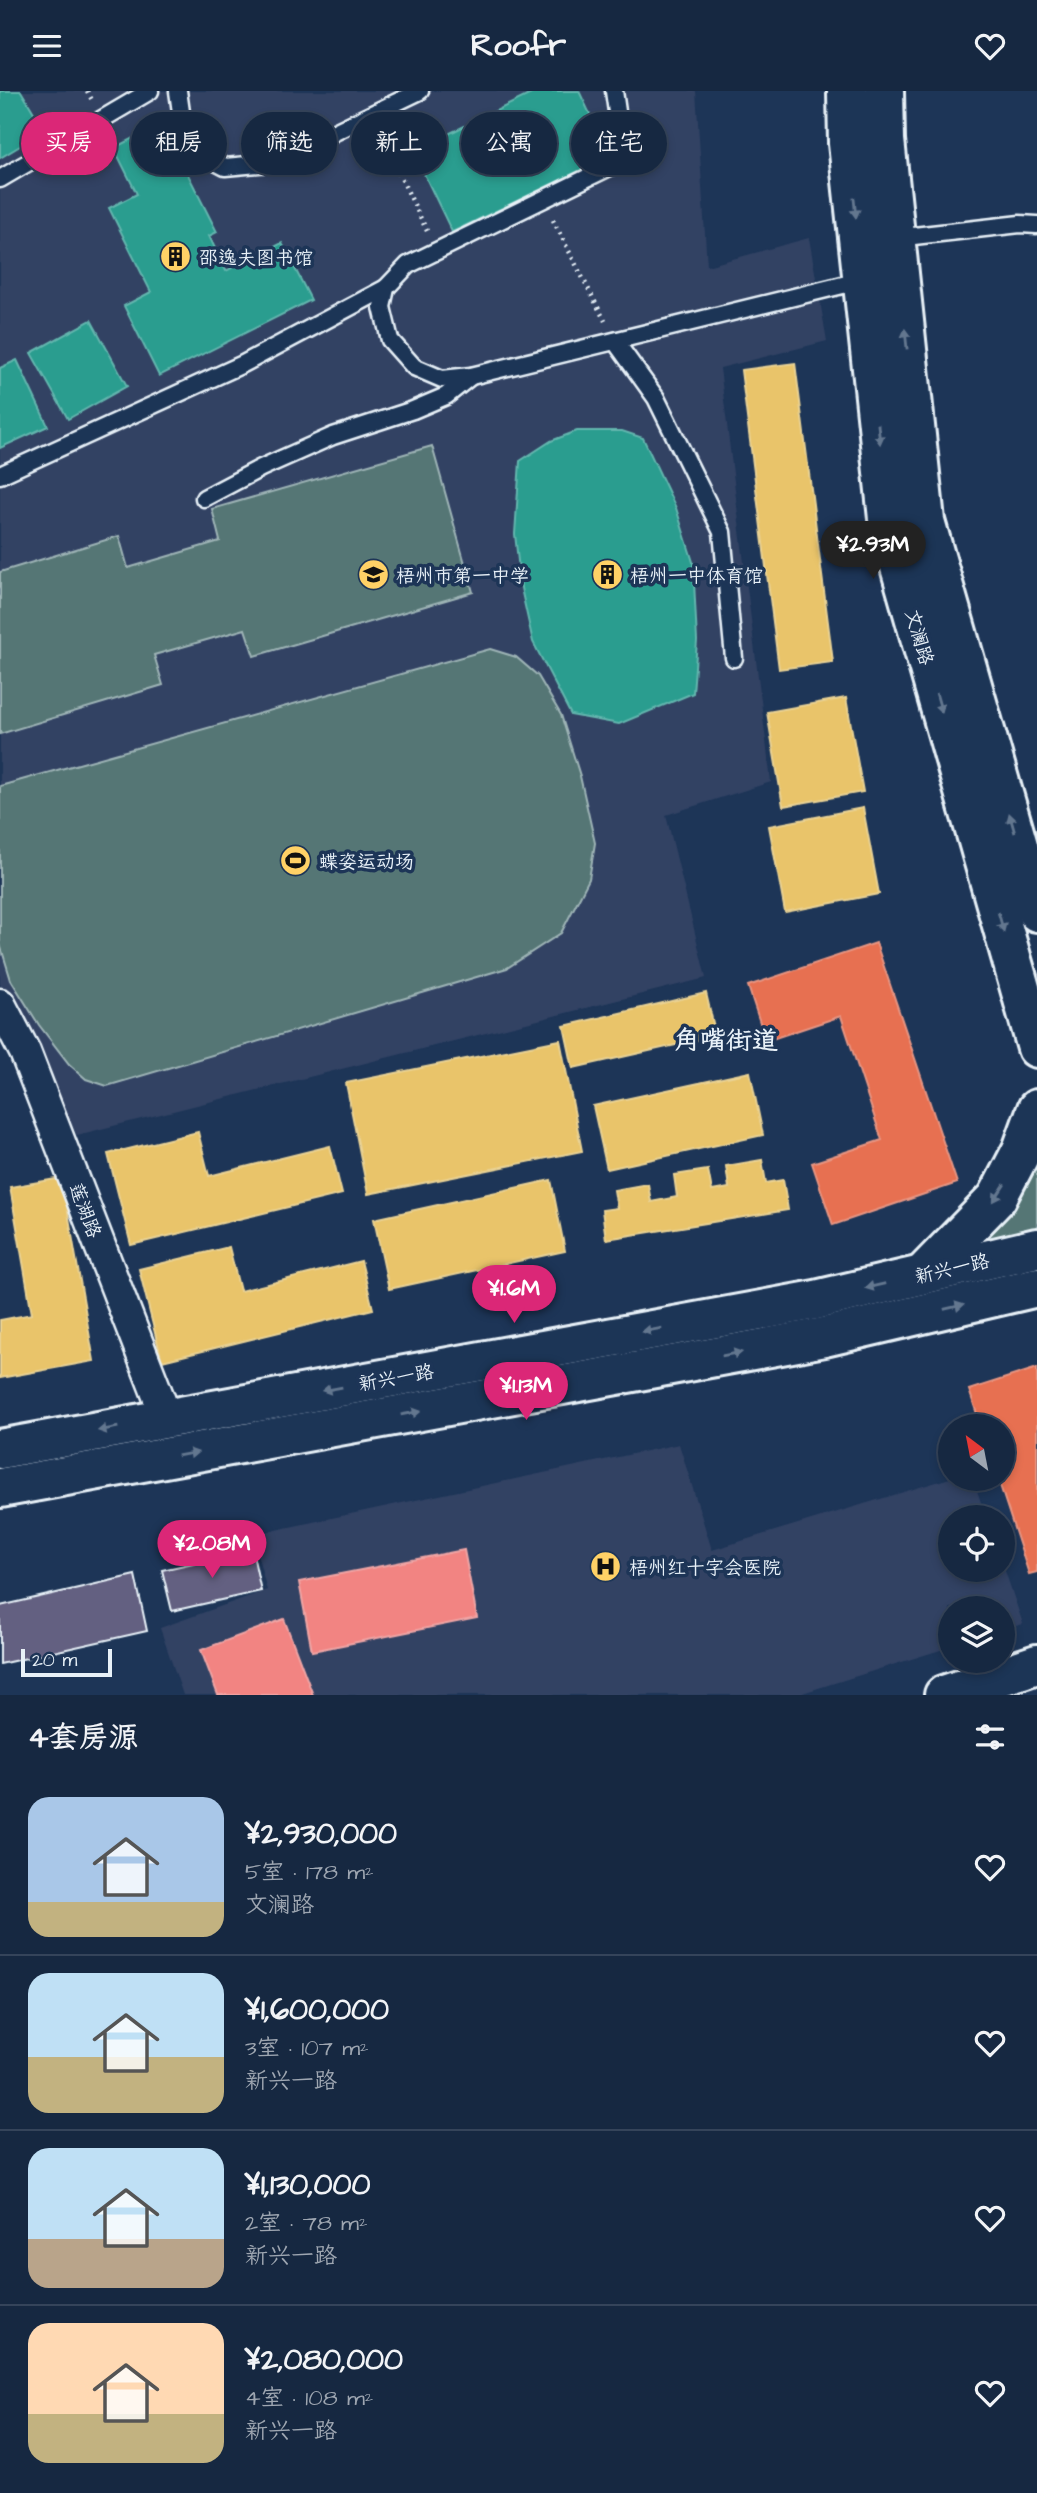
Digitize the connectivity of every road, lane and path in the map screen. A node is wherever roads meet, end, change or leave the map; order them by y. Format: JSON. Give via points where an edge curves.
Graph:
{"nodes":[{"id":1,"x":150,"y":91,"type":"edge"},
{"id":2,"x":178,"y":91,"type":"edge"},
{"id":3,"x":421,"y":91,"type":"edge"},
{"id":4,"x":614,"y":91,"type":"edge"},
{"id":5,"x":847,"y":91,"type":"edge"},
{"id":6,"x":884,"y":91,"type":"edge"},
{"id":7,"x":376,"y":112,"type":"edge"},
{"id":8,"x":351,"y":124,"type":"edge"},
{"id":9,"x":399,"y":175,"type":"edge"},
{"id":10,"x":0,"y":179,"type":"edge"},
{"id":11,"x":542,"y":200,"type":"junction"},
{"id":12,"x":1037,"y":225,"type":"edge"},
{"id":13,"x":896,"y":237,"type":"junction"},
{"id":14,"x":436,"y":251,"type":"junction"},
{"id":15,"x":863,"y":280,"type":"junction"},
{"id":16,"x":386,"y":288,"type":"junction"},
{"id":17,"x":615,"y":341,"type":"junction"},
{"id":18,"x":471,"y":376,"type":"junction"},
{"id":19,"x":0,"y":475,"type":"edge"},
{"id":20,"x":204,"y":498,"type":"dead end"},
{"id":21,"x":734,"y":658,"type":"dead end"},
{"id":22,"x":1037,"y":912,"type":"edge"},
{"id":23,"x":0,"y":1004,"type":"edge"},
{"id":24,"x":1037,"y":1048,"type":"edge"},
{"id":25,"x":1037,"y":1108,"type":"edge"},
{"id":26,"x":1037,"y":1248,"type":"edge"},
{"id":27,"x":922,"y":1275,"type":"junction"},
{"id":28,"x":1037,"y":1287,"type":"edge"},
{"id":29,"x":167,"y":1419,"type":"junction"},
{"id":30,"x":0,"y":1449,"type":"edge"},
{"id":31,"x":0,"y":1488,"type":"edge"},
{"id":32,"x":1037,"y":1664,"type":"edge"},
{"id":33,"x":944,"y":1695,"type":"edge"}],
"edges":[{"from":1,"to":10,"type":"lane"},
{"from":2,"to":8,"type":"lane","via":[[182,119],[198,149],[225,167],[270,163]]},
{"from":3,"to":7,"type":"lane"},
{"from":4,"to":11,"type":"lane","via":[[624,160]]},
{"from":5,"to":15,"type":"main road","name":"文澜路","one_way":true},
{"from":6,"to":13,"type":"main road","name":"文澜路"},
{"from":9,"to":14,"type":"path"},
{"from":11,"to":14,"type":"lane"},
{"from":11,"to":17,"type":"path"},
{"from":12,"to":13,"type":"lane"},
{"from":22,"to":13,"type":"main road","name":"文澜路","one_way":true,"via":[[925,521]]},
{"from":14,"to":16,"type":"lane","via":[[408,265]]},
{"from":15,"to":17,"type":"lane"},
{"from":15,"to":24,"type":"main road","name":"文澜路","one_way":true,"via":[[889,528]]},
{"from":16,"to":18,"type":"lane","via":[[382,307],[390,340],[414,367],[442,379]]},
{"from":16,"to":19,"type":"lane","via":[[243,364]]},
{"from":17,"to":18,"type":"lane"},
{"from":17,"to":21,"type":"lane","via":[[656,398],[722,533]]},
{"from":18,"to":20,"type":"lane","via":[[446,396],[333,436]]},
{"from":23,"to":29,"type":"street","name":"莲湖路","via":[[25,1052]]},
{"from":25,"to":27,"type":"main road","one_way":true,"via":[[997,1198]]},
{"from":26,"to":27,"type":"main road","name":"新兴一路"},
{"from":27,"to":29,"type":"main road","name":"新兴一路","one_way":true,"via":[[804,1303]]},
{"from":31,"to":28,"type":"main road","name":"新兴一路","one_way":true,"via":[[824,1337]]},
{"from":29,"to":30,"type":"main road","name":"新兴一路","one_way":true},
{"from":32,"to":33,"type":"main road"}]}
